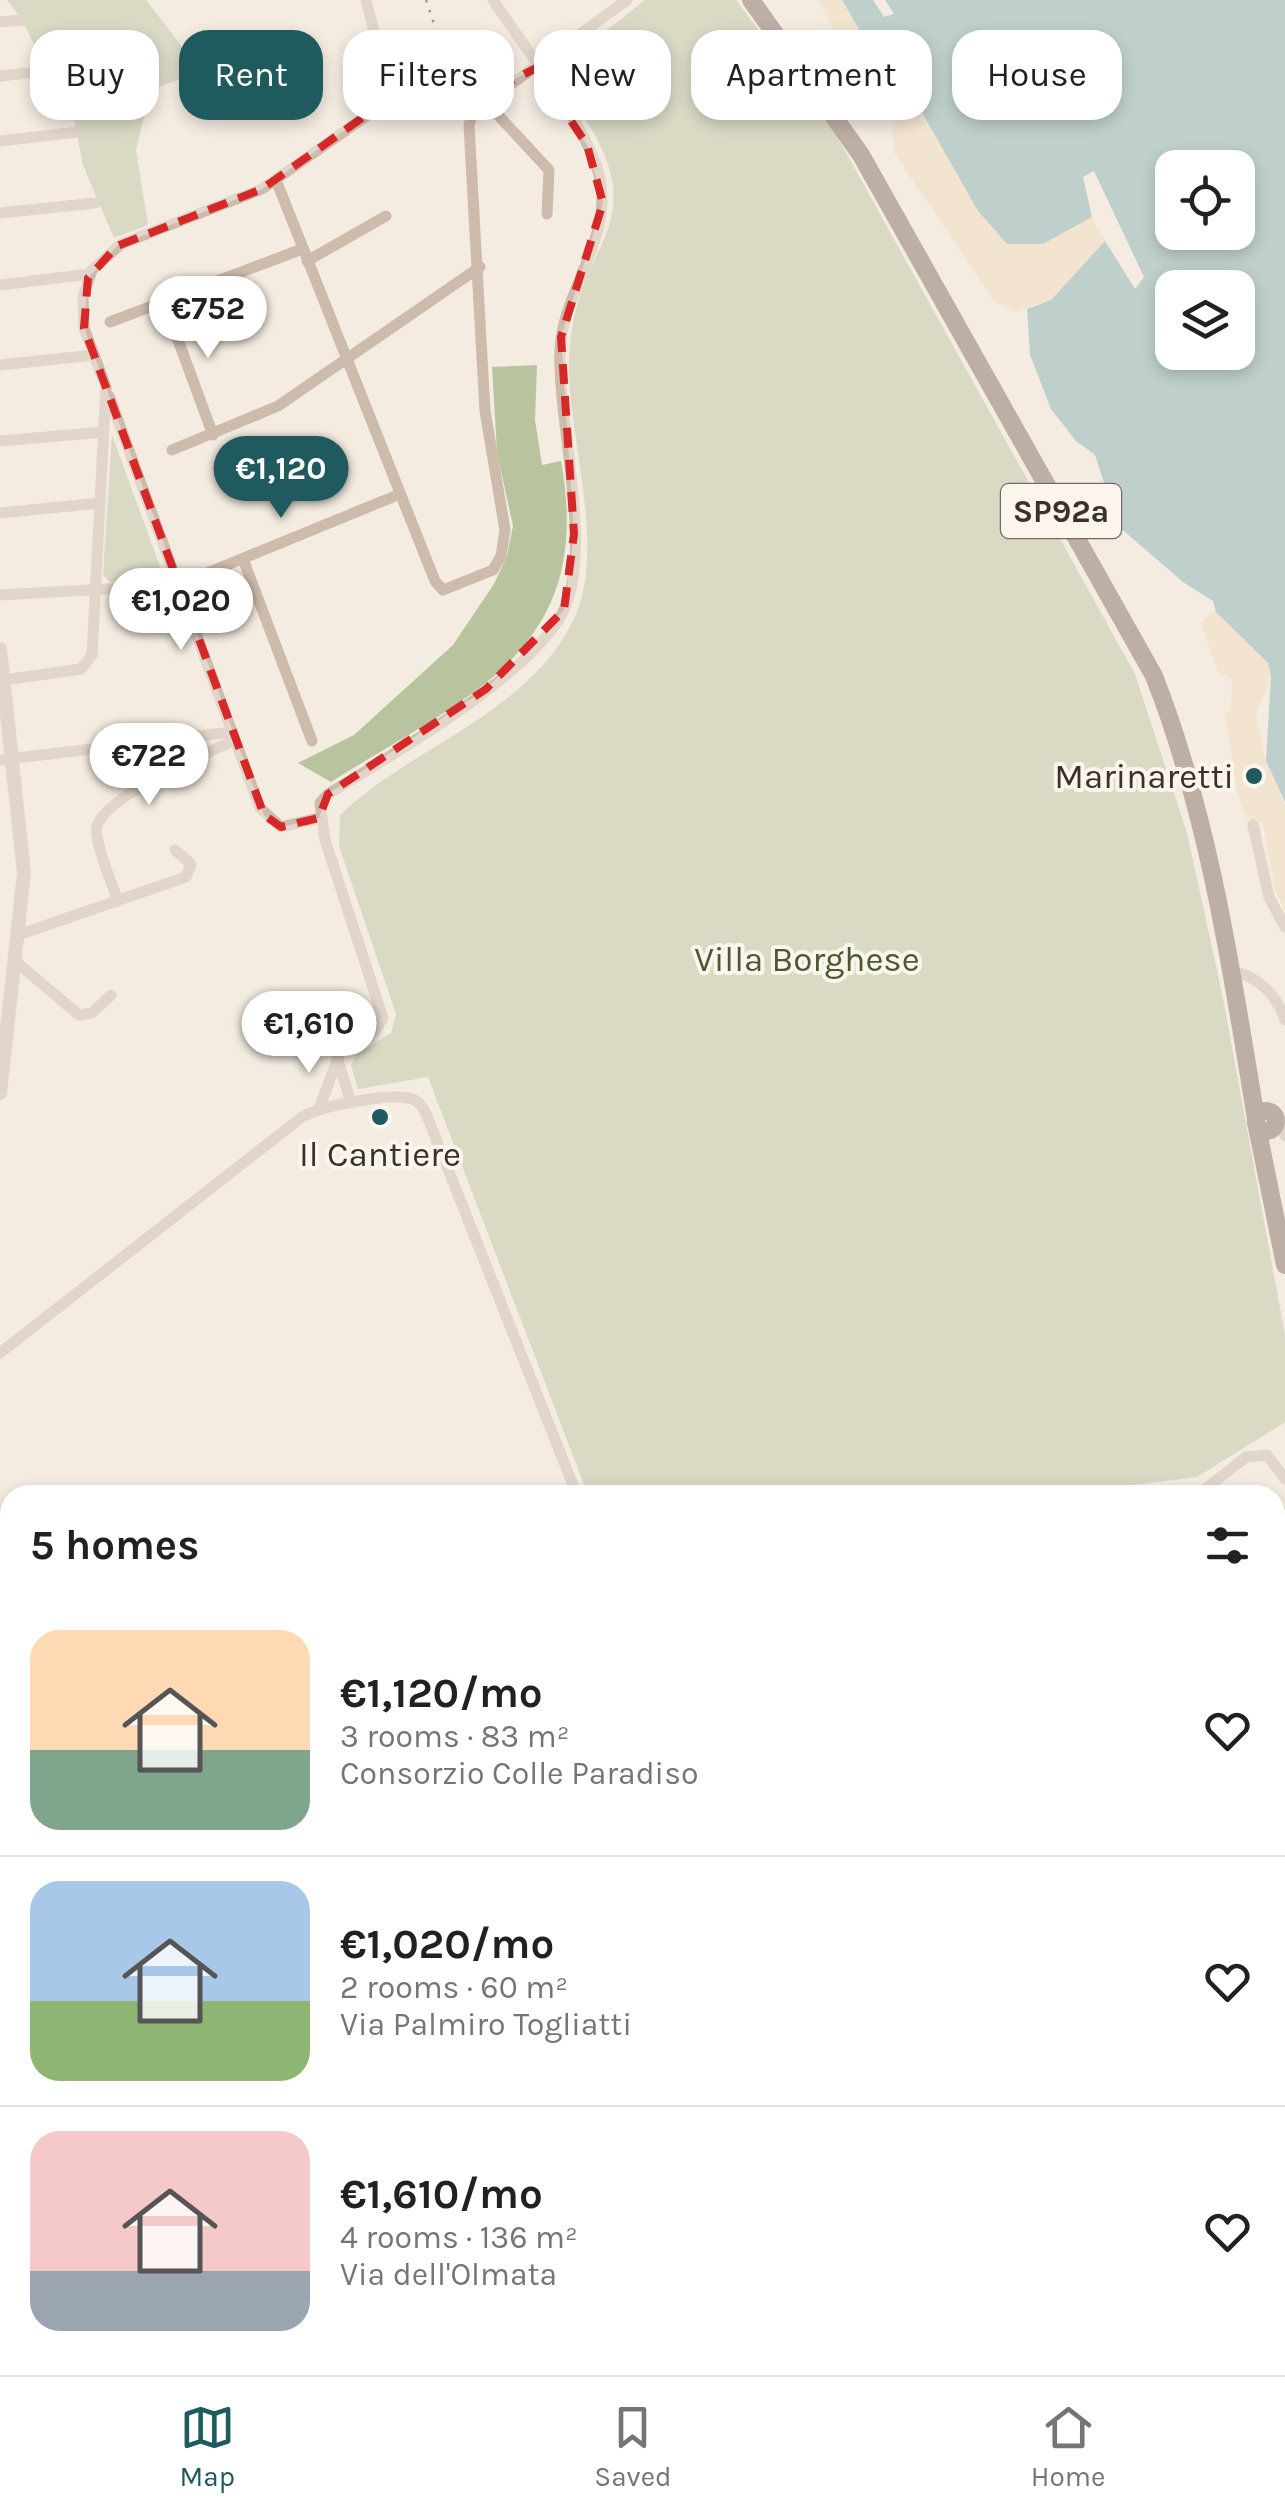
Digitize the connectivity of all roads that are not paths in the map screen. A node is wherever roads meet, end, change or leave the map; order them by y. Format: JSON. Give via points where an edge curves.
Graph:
{"nodes":[{"id":1,"x":366,"y":0,"type":"edge"},
{"id":2,"x":493,"y":0,"type":"edge"},
{"id":3,"x":626,"y":0,"type":"edge"},
{"id":4,"x":752,"y":0,"type":"edge"},
{"id":5,"x":22,"y":20,"type":"dead end"},
{"id":6,"x":0,"y":22,"type":"edge"},
{"id":7,"x":374,"y":30,"type":"edge"},
{"id":8,"x":586,"y":30,"type":"edge"},
{"id":9,"x":534,"y":65,"type":"edge"},
{"id":10,"x":30,"y":72,"type":"edge"},
{"id":11,"x":0,"y":76,"type":"edge"},
{"id":12,"x":363,"y":120,"type":"edge"},
{"id":13,"x":571,"y":120,"type":"edge"},
{"id":14,"x":78,"y":132,"type":"dead end"},
{"id":15,"x":0,"y":142,"type":"edge"},
{"id":16,"x":276,"y":180,"type":"junction"},
{"id":17,"x":95,"y":204,"type":"dead end"},
{"id":18,"x":0,"y":213,"type":"edge"},
{"id":19,"x":547,"y":214,"type":"dead end"},
{"id":20,"x":386,"y":216,"type":"dead end"},
{"id":21,"x":305,"y":255,"type":"junction"},
{"id":22,"x":480,"y":268,"type":"junction"},
{"id":23,"x":90,"y":274,"type":"junction"},
{"id":24,"x":0,"y":285,"type":"edge"},
{"id":25,"x":164,"y":302,"type":"junction"},
{"id":26,"x":110,"y":322,"type":"dead end"},
{"id":27,"x":94,"y":355,"type":"junction"},
{"id":28,"x":346,"y":358,"type":"junction"},
{"id":29,"x":0,"y":365,"type":"edge"},
{"id":30,"x":106,"y":388,"type":"junction"},
{"id":31,"x":104,"y":432,"type":"junction"},
{"id":32,"x":213,"y":434,"type":"junction"},
{"id":33,"x":0,"y":440,"type":"edge"},
{"id":34,"x":172,"y":450,"type":"dead end"},
{"id":35,"x":400,"y":494,"type":"junction"},
{"id":36,"x":100,"y":503,"type":"junction"},
{"id":37,"x":0,"y":513,"type":"edge"},
{"id":38,"x":243,"y":559,"type":"junction"},
{"id":39,"x":178,"y":585,"type":"junction"},
{"id":40,"x":96,"y":590,"type":"junction"},
{"id":41,"x":0,"y":595,"type":"edge"},
{"id":42,"x":0,"y":649,"type":"edge"},
{"id":43,"x":4,"y":680,"type":"junction"},
{"id":44,"x":3,"y":707,"type":"edge"},
{"id":45,"x":233,"y":736,"type":"junction"},
{"id":46,"x":312,"y":741,"type":"dead end"},
{"id":47,"x":6,"y":759,"type":"edge"},
{"id":48,"x":319,"y":818,"type":"junction"},
{"id":49,"x":1252,"y":825,"type":"dead end"},
{"id":50,"x":175,"y":850,"type":"dead end"},
{"id":51,"x":118,"y":901,"type":"junction"},
{"id":52,"x":1285,"y":927,"type":"edge"},
{"id":53,"x":18,"y":935,"type":"junction"},
{"id":54,"x":15,"y":961,"type":"junction"},
{"id":55,"x":1228,"y":971,"type":"junction"},
{"id":56,"x":110,"y":995,"type":"dead end"},
{"id":57,"x":1285,"y":1020,"type":"edge"},
{"id":58,"x":337,"y":1057,"type":"junction"},
{"id":59,"x":0,"y":1093,"type":"edge"},
{"id":60,"x":351,"y":1103,"type":"junction"},
{"id":61,"x":320,"y":1109,"type":"junction"},
{"id":62,"x":1272,"y":1126,"type":"edge"},
{"id":63,"x":1285,"y":1264,"type":"edge"},
{"id":64,"x":0,"y":1353,"type":"edge"},
{"id":65,"x":1285,"y":1479,"type":"edge"},
{"id":66,"x":573,"y":1485,"type":"edge"},
{"id":67,"x":1211,"y":1485,"type":"edge"}],
"edges":[{"from":1,"to":7,"type":"street"},
{"from":2,"to":9,"type":"street"},
{"from":3,"to":8,"type":"street"},
{"from":4,"to":55,"type":"main road","number":"SP92a","via":[[861,155],[1154,676],[1197,819]]},
{"from":5,"to":6,"type":"street"},
{"from":10,"to":11,"type":"street"},
{"from":12,"to":16,"type":"street"},
{"from":13,"to":48,"type":"street","via":[[598,170],[604,203],[562,328],[574,534],[568,600],[533,650],[442,722],[328,794]]},
{"from":14,"to":15,"type":"street"},
{"from":16,"to":21,"type":"street"},
{"from":16,"to":23,"type":"street","via":[[118,246]]},
{"from":17,"to":18,"type":"street"},
{"from":19,"to":22,"type":"street","via":[[552,178],[545,164],[494,112],[470,116]]},
{"from":20,"to":21,"type":"street"},
{"from":21,"to":25,"type":"street"},
{"from":21,"to":28,"type":"street"},
{"from":22,"to":28,"type":"street"},
{"from":22,"to":35,"type":"street","via":[[486,422],[505,522],[496,567],[439,588]]},
{"from":23,"to":24,"type":"street"},
{"from":23,"to":27,"type":"street","via":[[82,317]]},
{"from":25,"to":26,"type":"street"},
{"from":25,"to":32,"type":"street"},
{"from":27,"to":29,"type":"street"},
{"from":27,"to":30,"type":"street"},
{"from":28,"to":32,"type":"street","via":[[268,411]]},
{"from":28,"to":35,"type":"street"},
{"from":30,"to":31,"type":"street"},
{"from":30,"to":39,"type":"street"},
{"from":31,"to":33,"type":"street"},
{"from":31,"to":36,"type":"street"},
{"from":32,"to":34,"type":"street"},
{"from":35,"to":38,"type":"street"},
{"from":36,"to":37,"type":"street"},
{"from":36,"to":40,"type":"street"},
{"from":38,"to":39,"type":"street"},
{"from":38,"to":46,"type":"street"},
{"from":39,"to":40,"type":"street"},
{"from":39,"to":45,"type":"street"},
{"from":40,"to":41,"type":"street"},
{"from":40,"to":43,"type":"street","via":[[88,664]]},
{"from":42,"to":43,"type":"street"},
{"from":43,"to":44,"type":"street"},
{"from":44,"to":47,"type":"street"},
{"from":45,"to":47,"type":"street"},
{"from":45,"to":48,"type":"street","via":[[266,818],[288,827]]},
{"from":45,"to":51,"type":"street","via":[[105,814],[97,835]]},
{"from":47,"to":53,"type":"street","via":[[24,868]]},
{"from":48,"to":58,"type":"street","via":[[383,1016],[380,1027]]},
{"from":49,"to":52,"type":"street","via":[[1266,890]]},
{"from":50,"to":51,"type":"street","via":[[192,864],[189,875]]},
{"from":51,"to":53,"type":"street"},
{"from":53,"to":54,"type":"street"},
{"from":54,"to":56,"type":"street","via":[[79,1015],[92,1013]]},
{"from":54,"to":59,"type":"street"},
{"from":55,"to":57,"type":"street","via":[[1263,985]]},
{"from":55,"to":62,"type":"main road","number":"SP92a","via":[[1248,1073]]},
{"from":58,"to":60,"type":"street"},
{"from":58,"to":61,"type":"street"},
{"from":60,"to":61,"type":"street"},
{"from":60,"to":66,"type":"street","via":[[405,1098],[423,1108]]},
{"from":61,"to":64,"type":"street","via":[[297,1120]]},
{"from":62,"to":63,"type":"main road","via":[[1266,1164]]},
{"from":65,"to":67,"type":"street","bridge":true,"via":[[1267,1455],[1246,1458]]}]}
